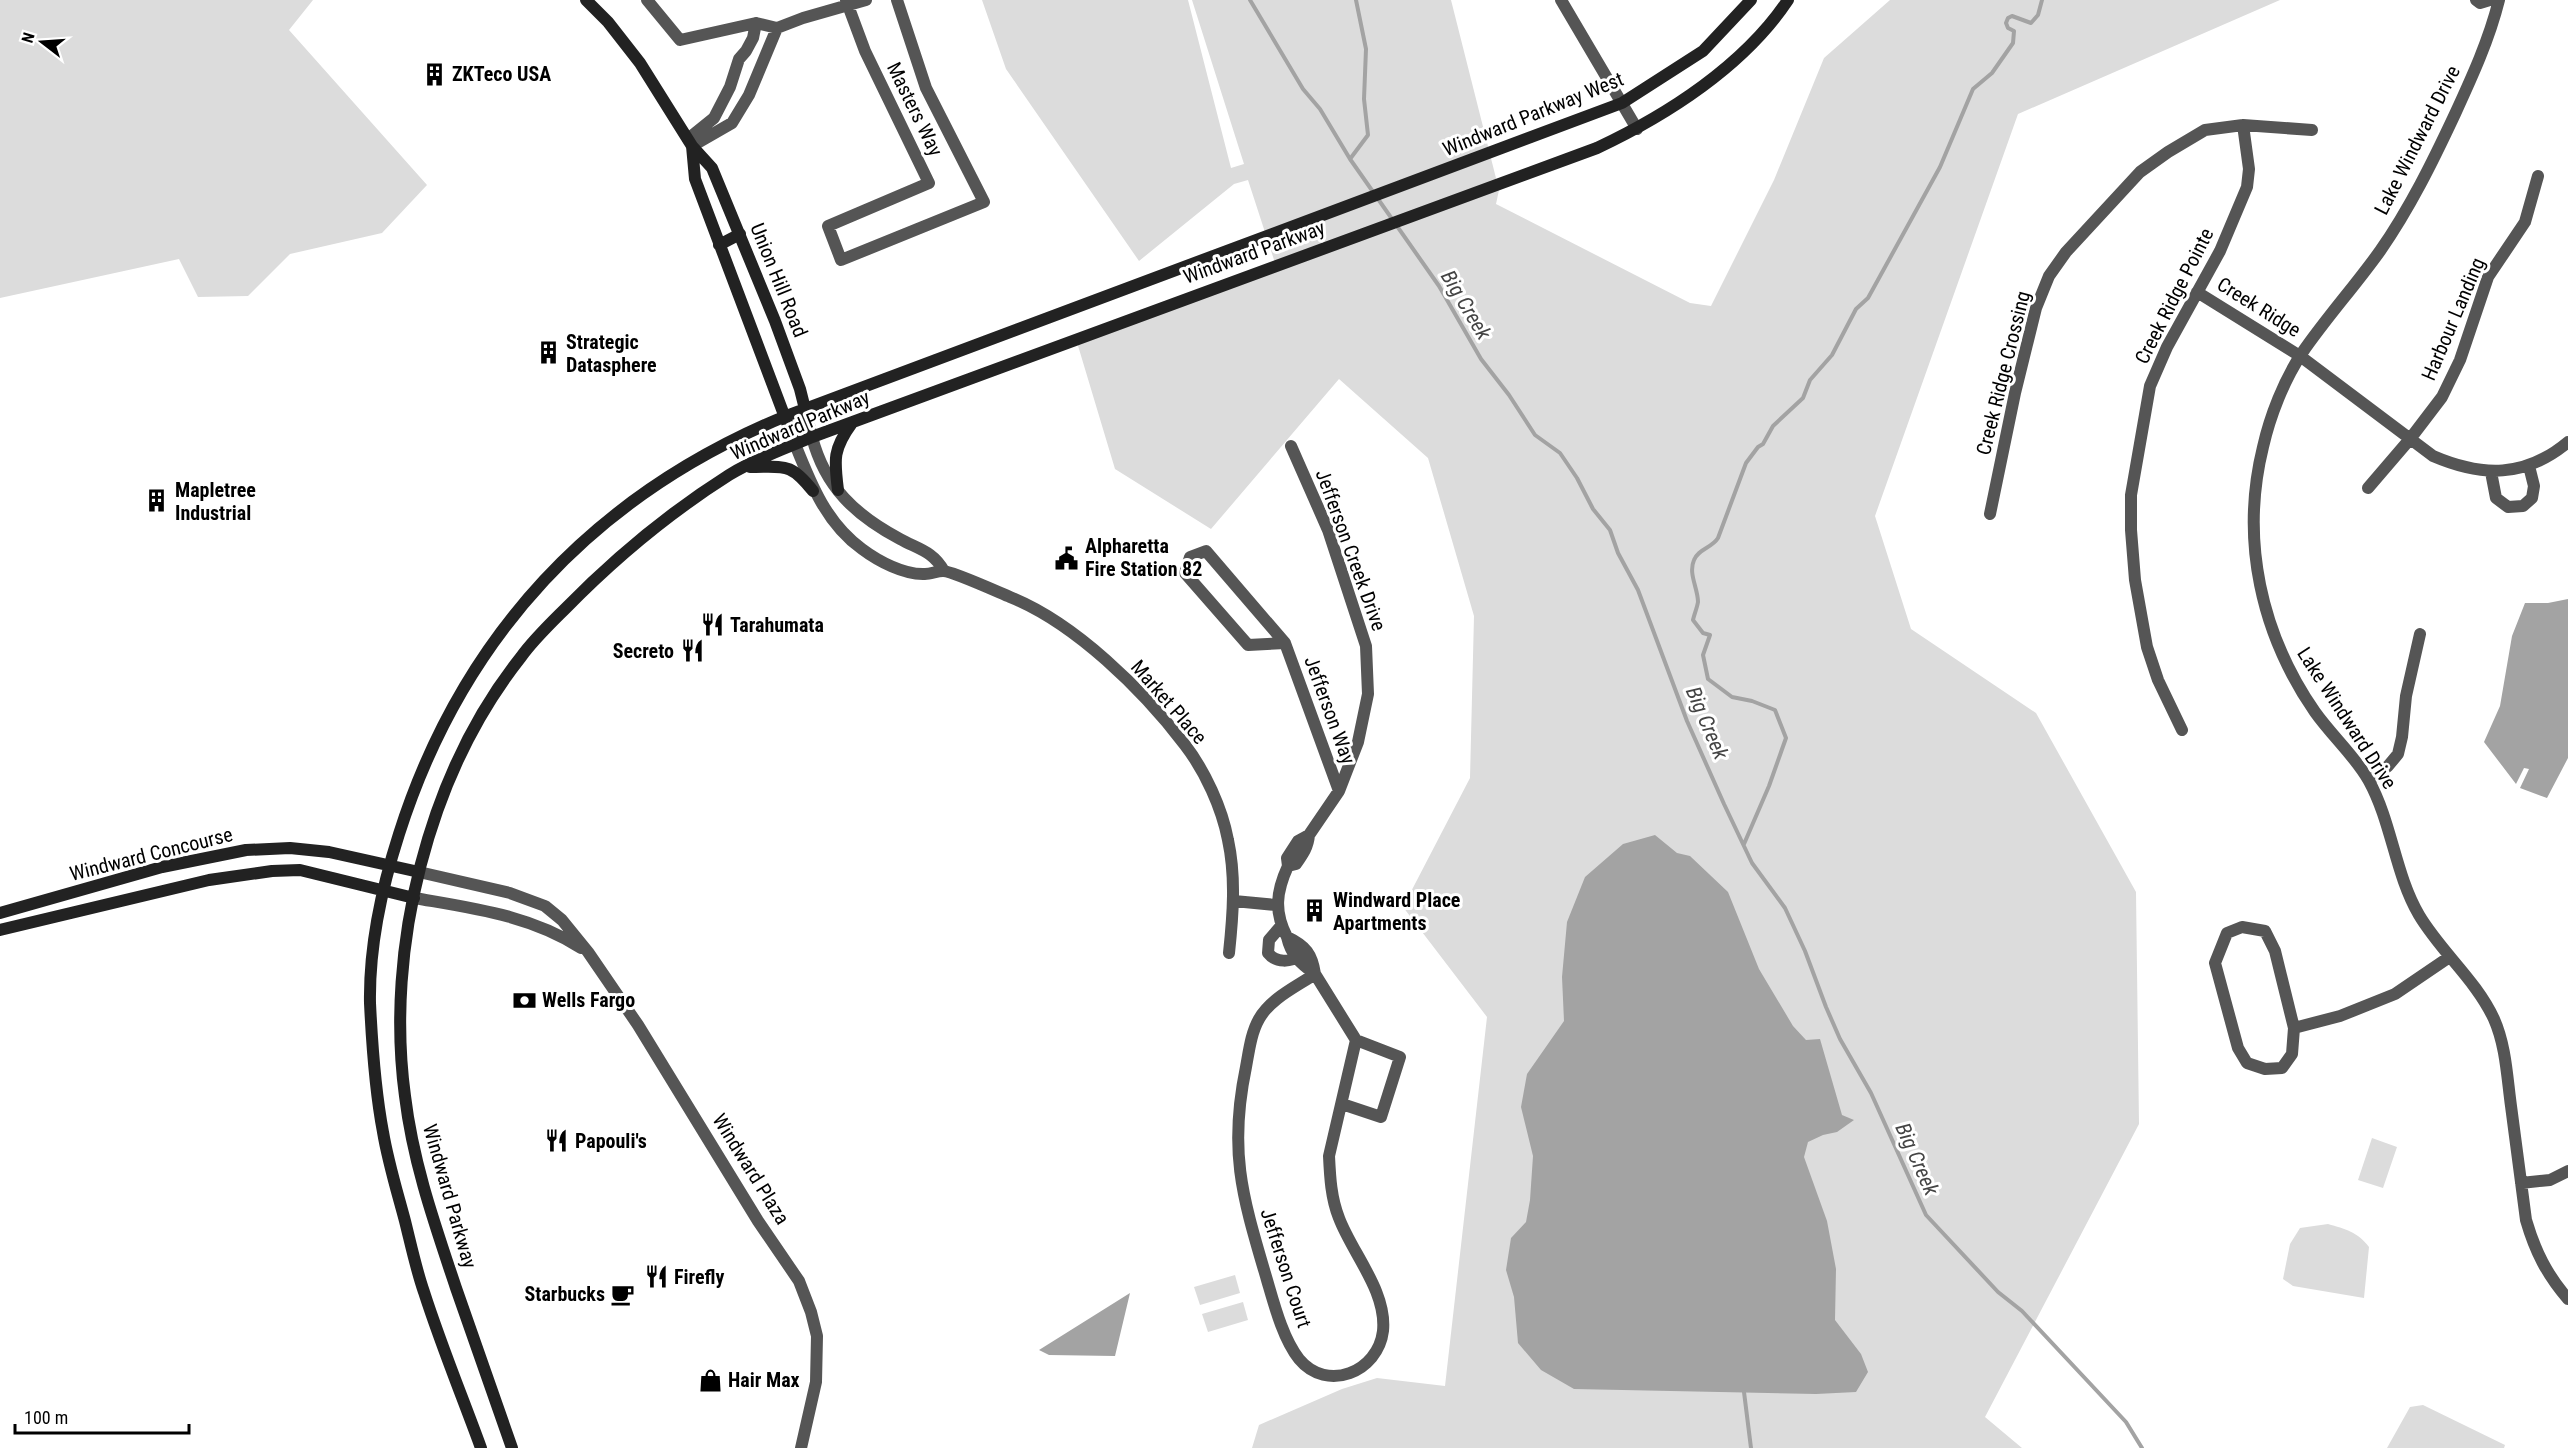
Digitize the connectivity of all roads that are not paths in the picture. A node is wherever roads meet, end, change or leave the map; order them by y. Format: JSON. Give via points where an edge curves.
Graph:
{"nodes":[{"id":1,"x":586,"y":0,"type":"edge"},
{"id":2,"x":646,"y":0,"type":"edge"},
{"id":3,"x":867,"y":0,"type":"edge"},
{"id":4,"x":897,"y":0,"type":"edge"},
{"id":5,"x":1561,"y":0,"type":"edge"},
{"id":6,"x":1751,"y":0,"type":"edge"},
{"id":7,"x":1788,"y":0,"type":"edge"},
{"id":8,"x":2476,"y":0,"type":"edge"},
{"id":9,"x":2496,"y":0,"type":"edge"},
{"id":10,"x":847,"y":3,"type":"edge"},
{"id":11,"x":756,"y":23,"type":"junction"},
{"id":12,"x":777,"y":28,"type":"junction"},
{"id":13,"x":1622,"y":104,"type":"junction"},
{"id":14,"x":714,"y":118,"type":"junction"},
{"id":15,"x":732,"y":123,"type":"junction"},
{"id":16,"x":2243,"y":125,"type":"junction"},
{"id":17,"x":1637,"y":129,"type":"junction"},
{"id":18,"x":2312,"y":130,"type":"dead end"},
{"id":19,"x":690,"y":143,"type":"junction"},
{"id":20,"x":2538,"y":176,"type":"dead end"},
{"id":21,"x":1337,"y":211,"type":"joint"},
{"id":22,"x":740,"y":234,"type":"junction"},
{"id":23,"x":719,"y":245,"type":"junction"},
{"id":24,"x":2197,"y":292,"type":"junction"},
{"id":25,"x":2300,"y":356,"type":"junction"},
{"id":26,"x":805,"y":409,"type":"junction"},
{"id":27,"x":786,"y":416,"type":"junction"},
{"id":28,"x":852,"y":423,"type":"junction"},
{"id":29,"x":812,"y":437,"type":"junction"},
{"id":30,"x":2410,"y":440,"type":"junction"},
{"id":31,"x":2568,"y":442,"type":"edge"},
{"id":32,"x":795,"y":444,"type":"junction"},
{"id":33,"x":1291,"y":446,"type":"dead end"},
{"id":34,"x":2529,"y":466,"type":"junction"},
{"id":35,"x":746,"y":467,"type":"junction"},
{"id":36,"x":2491,"y":472,"type":"junction"},
{"id":37,"x":2368,"y":488,"type":"dead end"},
{"id":38,"x":813,"y":490,"type":"junction"},
{"id":39,"x":838,"y":490,"type":"junction"},
{"id":40,"x":1990,"y":514,"type":"dead end"},
{"id":41,"x":944,"y":571,"type":"junction"},
{"id":42,"x":2420,"y":634,"type":"dead end"},
{"id":43,"x":1285,"y":643,"type":"junction"},
{"id":44,"x":2182,"y":729,"type":"dead end"},
{"id":45,"x":2369,"y":781,"type":"junction"},
{"id":46,"x":1339,"y":791,"type":"junction"},
{"id":47,"x":389,"y":866,"type":"junction"},
{"id":48,"x":419,"y":872,"type":"junction"},
{"id":49,"x":384,"y":891,"type":"junction"},
{"id":50,"x":414,"y":898,"type":"junction"},
{"id":51,"x":1234,"y":901,"type":"junction"},
{"id":52,"x":1276,"y":905,"type":"junction"},
{"id":53,"x":0,"y":913,"type":"edge"},
{"id":54,"x":0,"y":930,"type":"edge"},
{"id":55,"x":1284,"y":932,"type":"junction"},
{"id":56,"x":588,"y":952,"type":"junction"},
{"id":57,"x":1229,"y":953,"type":"dead end"},
{"id":58,"x":1301,"y":954,"type":"junction"},
{"id":59,"x":2448,"y":958,"type":"junction"},
{"id":60,"x":1315,"y":974,"type":"junction"},
{"id":61,"x":2294,"y":1028,"type":"junction"},
{"id":62,"x":1356,"y":1040,"type":"junction"},
{"id":63,"x":1342,"y":1104,"type":"junction"},
{"id":64,"x":2568,"y":1171,"type":"edge"},
{"id":65,"x":2521,"y":1184,"type":"junction"},
{"id":66,"x":2568,"y":1299,"type":"edge"},
{"id":67,"x":806,"y":1426,"type":"junction"},
{"id":68,"x":481,"y":1448,"type":"edge"},
{"id":69,"x":512,"y":1448,"type":"edge"},
{"id":70,"x":790,"y":1448,"type":"edge"},
{"id":71,"x":801,"y":1448,"type":"edge"}],
"edges":[{"from":1,"to":19,"type":"main road","name":"Union Hill Road","via":[[640,63]]},
{"from":2,"to":11,"type":"street","via":[[680,40]]},
{"from":3,"to":10,"type":"street"},
{"from":4,"to":10,"type":"street","name":"Masters Way","via":[[926,88],[984,202],[841,260],[828,226],[929,183],[865,51]]},
{"from":5,"to":13,"type":"street"},
{"from":6,"to":13,"type":"main road","name":"Windward Parkway West","via":[[1703,51]]},
{"from":7,"to":17,"type":"main road","name":"Windward Parkway","via":[[1745,50],[1712,79]]},
{"from":8,"to":9,"type":"street"},
{"from":9,"to":25,"type":"street","name":"Lake Windward Drive","via":[[2477,64],[2412,201]]},
{"from":10,"to":12,"type":"street"},
{"from":11,"to":12,"type":"street"},
{"from":11,"to":14,"type":"street","via":[[753,38],[739,59]]},
{"from":12,"to":15,"type":"street","via":[[749,95]]},
{"from":13,"to":17,"type":"street"},
{"from":13,"to":21,"type":"main road","name":"Windward Parkway West"},
{"from":14,"to":15,"type":"street"},
{"from":14,"to":19,"type":"street"},
{"from":15,"to":19,"type":"street"},
{"from":16,"to":18,"type":"street","name":"Creek Ridge Crossing"},
{"from":16,"to":24,"type":"street","name":"Creek Ridge Pointe","via":[[2249,169],[2247,187]]},
{"from":16,"to":40,"type":"street","name":"Creek Ridge Crossing","via":[[2205,130],[2154,161],[2102,211],[2049,276],[2036,308]]},
{"from":17,"to":28,"type":"main road","name":"Windward Parkway","via":[[1597,148]]},
{"from":19,"to":22,"type":"main road","name":"Union Hill Road","via":[[712,168]]},
{"from":19,"to":23,"type":"main road","name":"Union Hill Road","via":[[695,179]]},
{"from":20,"to":30,"type":"street","name":"Harbour Landing","via":[[2525,222],[2488,277],[2460,360],[2442,397]]},
{"from":21,"to":26,"type":"main road","name":"Windward Parkway"},
{"from":22,"to":23,"type":"main road"},
{"from":22,"to":26,"type":"main road","name":"Union Hill Road"},
{"from":23,"to":27,"type":"main road","name":"Union Hill Road"},
{"from":24,"to":25,"type":"street","name":"Creek Ridge"},
{"from":24,"to":44,"type":"street","name":"Creek Ridge Pointe","via":[[2150,386],[2131,495],[2135,580],[2147,647]]},
{"from":25,"to":30,"type":"street","name":"Creek Ridge"},
{"from":25,"to":45,"type":"street","name":"Lake Windward Drive","via":[[2272,415],[2256,477],[2253,542],[2257,574],[2277,645],[2297,685]]},
{"from":26,"to":27,"type":"main road","name":"Windward Parkway"},
{"from":26,"to":29,"type":"main road","name":"Union Hill Road"},
{"from":27,"to":32,"type":"main road","name":"Union Hill Road"},
{"from":27,"to":47,"type":"main road","name":"Windward Parkway","via":[[695,459],[648,489],[595,530],[522,606],[484,656],[447,717],[425,762]]},
{"from":28,"to":29,"type":"main road","name":"Windward Parkway"},
{"from":28,"to":39,"type":"main road","via":[[835,453]]},
{"from":29,"to":32,"type":"main road","name":"Windward Parkway"},
{"from":29,"to":39,"type":"street","name":"Market Place","via":[[818,460]]},
{"from":30,"to":36,"type":"street","name":"Creek Ridge","via":[[2458,467]]},
{"from":30,"to":37,"type":"street","name":"Harbour Landing"},
{"from":31,"to":34,"type":"street"},
{"from":32,"to":35,"type":"main road","name":"Windward Parkway"},
{"from":32,"to":38,"type":"street","name":"Market Place"},
{"from":33,"to":46,"type":"street","name":"Jefferson Creek Drive","via":[[1328,530],[1366,646],[1368,694],[1358,742]]},
{"from":34,"to":36,"type":"street"},
{"from":34,"to":36,"type":"street","via":[[2534,486],[2532,498],[2523,506],[2508,507],[2496,498]]},
{"from":35,"to":38,"type":"main road","via":[[789,468]]},
{"from":35,"to":48,"type":"main road","name":"Windward Parkway","via":[[634,543],[521,656],[489,702],[450,779]]},
{"from":38,"to":41,"type":"street","name":"Market Place","via":[[839,530],[862,550],[914,574]]},
{"from":39,"to":41,"type":"street","name":"Market Place","via":[[862,517],[931,553]]},
{"from":41,"to":51,"type":"street","name":"Market Place","via":[[1020,601],[1068,628],[1160,715],[1203,773],[1218,810],[1228,839]]},
{"from":42,"to":45,"type":"street","via":[[2398,754]]},
{"from":43,"to":43,"type":"street","name":"Jefferson Way","via":[[1206,551],[1190,557],[1185,573],[1248,645]]},
{"from":43,"to":46,"type":"street","name":"Jefferson Way"},
{"from":45,"to":59,"type":"street","name":"Lake Windward Drive","via":[[2418,913]]},
{"from":46,"to":52,"type":"street","name":"Jefferson Creek Drive","via":[[1309,835],[1308,846],[1287,858]]},
{"from":47,"to":48,"type":"main road","name":"Windward Concourse"},
{"from":47,"to":49,"type":"main road","name":"Windward Parkway"},
{"from":47,"to":53,"type":"main road","name":"Windward Concourse","via":[[319,851],[246,850],[162,867]]},
{"from":48,"to":50,"type":"main road","name":"Windward Parkway"},
{"from":48,"to":56,"type":"street","name":"Windward Plaza","via":[[510,893],[545,906]]},
{"from":49,"to":50,"type":"main road","name":"Windward Plaza"},
{"from":49,"to":54,"type":"main road","name":"Windward Concourse","via":[[300,870],[272,871],[208,880]]},
{"from":49,"to":68,"type":"main road","name":"Windward Parkway","via":[[371,969],[370,1002],[382,1131],[423,1291]]},
{"from":50,"to":56,"type":"street","name":"Windward Plaza","via":[[529,923]]},
{"from":50,"to":69,"type":"main road","name":"Windward Parkway","via":[[404,965],[401,1030],[409,1124],[433,1221]]},
{"from":51,"to":52,"type":"street"},
{"from":51,"to":57,"type":"street","name":"Market Place"},
{"from":52,"to":55,"type":"street"},
{"from":55,"to":58,"type":"street","via":[[1290,950]]},
{"from":55,"to":58,"type":"street","via":[[1269,940],[1268,953],[1275,960]]},
{"from":56,"to":67,"type":"street","name":"Windward Plaza","via":[[799,1281],[817,1336],[816,1382]]},
{"from":58,"to":60,"type":"street"},
{"from":59,"to":61,"type":"street","via":[[2395,994],[2340,1016]]},
{"from":59,"to":65,"type":"street","name":"Lake Windward Drive","via":[[2475,987],[2500,1038]]},
{"from":60,"to":62,"type":"street"},
{"from":60,"to":63,"type":"street","name":"Jefferson Court","via":[[1265,1008],[1257,1021],[1238,1109],[1237,1144],[1247,1212],[1279,1319],[1298,1359],[1326,1376],[1357,1371],[1369,1362],[1383,1332],[1376,1293],[1334,1204],[1329,1156]]},
{"from":61,"to":61,"type":"street","via":[[2292,1054],[2282,1068],[2265,1069],[2247,1063],[2238,1048],[2215,963],[2227,933],[2242,927],[2265,931],[2275,951]]},
{"from":62,"to":63,"type":"street","name":"Jefferson Court"},
{"from":62,"to":63,"type":"street","via":[[1400,1057],[1381,1117]]},
{"from":64,"to":65,"type":"street","via":[[2550,1180]]},
{"from":65,"to":66,"type":"street","name":"Lake Windward Drive","via":[[2532,1243],[2544,1268]]},
{"from":67,"to":70,"type":"street","name":"Windward Plaza"},
{"from":67,"to":71,"type":"street","name":"Windward Plaza"}]}
